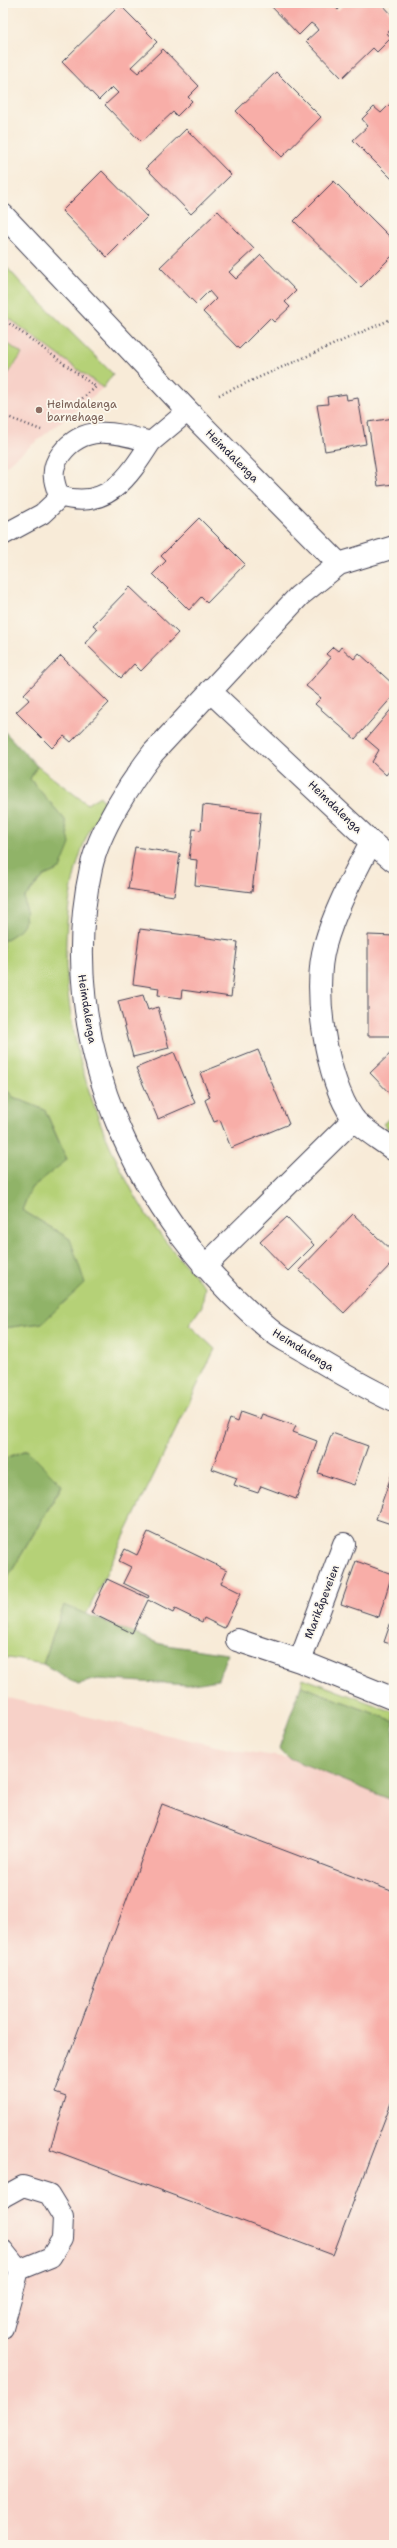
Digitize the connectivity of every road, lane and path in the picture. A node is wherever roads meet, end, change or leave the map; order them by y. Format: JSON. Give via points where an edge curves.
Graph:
{"nodes":[{"id":1,"x":3,"y":215,"type":"edge"},
{"id":2,"x":394,"y":318,"type":"edge"},
{"id":3,"x":3,"y":319,"type":"edge"},
{"id":4,"x":72,"y":407,"type":"dead end"},
{"id":5,"x":188,"y":411,"type":"junction"},
{"id":6,"x":3,"y":415,"type":"edge"},
{"id":7,"x":150,"y":442,"type":"junction"},
{"id":8,"x":69,"y":443,"type":"junction"},
{"id":9,"x":59,"y":496,"type":"junction"},
{"id":10,"x":3,"y":534,"type":"edge"},
{"id":11,"x":394,"y":547,"type":"edge"},
{"id":12,"x":338,"y":564,"type":"junction"},
{"id":13,"x":210,"y":691,"type":"junction"},
{"id":14,"x":370,"y":842,"type":"junction"},
{"id":15,"x":394,"y":861,"type":"edge"},
{"id":16,"x":354,"y":1119,"type":"junction"},
{"id":17,"x":394,"y":1150,"type":"edge"},
{"id":18,"x":204,"y":1267,"type":"junction"},
{"id":19,"x":394,"y":1401,"type":"edge"},
{"id":20,"x":344,"y":1544,"type":"dead end"},
{"id":21,"x":236,"y":1640,"type":"dead end"},
{"id":22,"x":300,"y":1661,"type":"junction"},
{"id":23,"x":394,"y":1698,"type":"edge"},
{"id":24,"x":3,"y":2197,"type":"edge"},
{"id":25,"x":3,"y":2250,"type":"edge"},
{"id":26,"x":19,"y":2270,"type":"junction"},
{"id":27,"x":3,"y":2328,"type":"edge"}],
"edges":[{"from":1,"to":5,"type":"street","name":"Heimdalenga"},
{"from":2,"to":5,"type":"path","via":[[228,390]]},
{"from":3,"to":4,"type":"path","via":[[96,387]]},
{"from":5,"to":7,"type":"lane"},
{"from":5,"to":12,"type":"street","name":"Heimdalenga"},
{"from":6,"to":8,"type":"path","via":[[23,421]]},
{"from":7,"to":8,"type":"lane","via":[[110,432],[88,433]]},
{"from":7,"to":9,"type":"lane","via":[[137,464],[112,491],[93,500],[76,502]]},
{"from":8,"to":9,"type":"lane","via":[[56,461],[52,478]]},
{"from":9,"to":10,"type":"lane","via":[[42,514]]},
{"from":11,"to":12,"type":"street"},
{"from":12,"to":13,"type":"street","name":"Heimdalenga","via":[[299,596]]},
{"from":13,"to":14,"type":"street","name":"Heimdalenga"},
{"from":13,"to":18,"type":"street","name":"Heimdalenga","via":[[153,752],[112,816],[91,866],[81,929],[81,981],[95,1056],[109,1103],[134,1160],[166,1217]]},
{"from":14,"to":15,"type":"street","name":"Heimdalenga"},
{"from":14,"to":16,"type":"street","name":"Heimdalenga","via":[[341,903],[325,946],[320,990],[325,1039],[335,1079]]},
{"from":16,"to":17,"type":"street","name":"Heimdalenga"},
{"from":16,"to":18,"type":"street"},
{"from":18,"to":19,"type":"street","name":"Heimdalenga","via":[[270,1330],[368,1389]]},
{"from":20,"to":22,"type":"street","name":"Marikåpeveien"},
{"from":21,"to":22,"type":"street"},
{"from":22,"to":23,"type":"street"},
{"from":24,"to":26,"type":"lane","via":[[23,2186],[49,2194],[63,2217],[62,2239],[51,2257]]},
{"from":25,"to":26,"type":"lane"},
{"from":26,"to":27,"type":"lane"}]}
